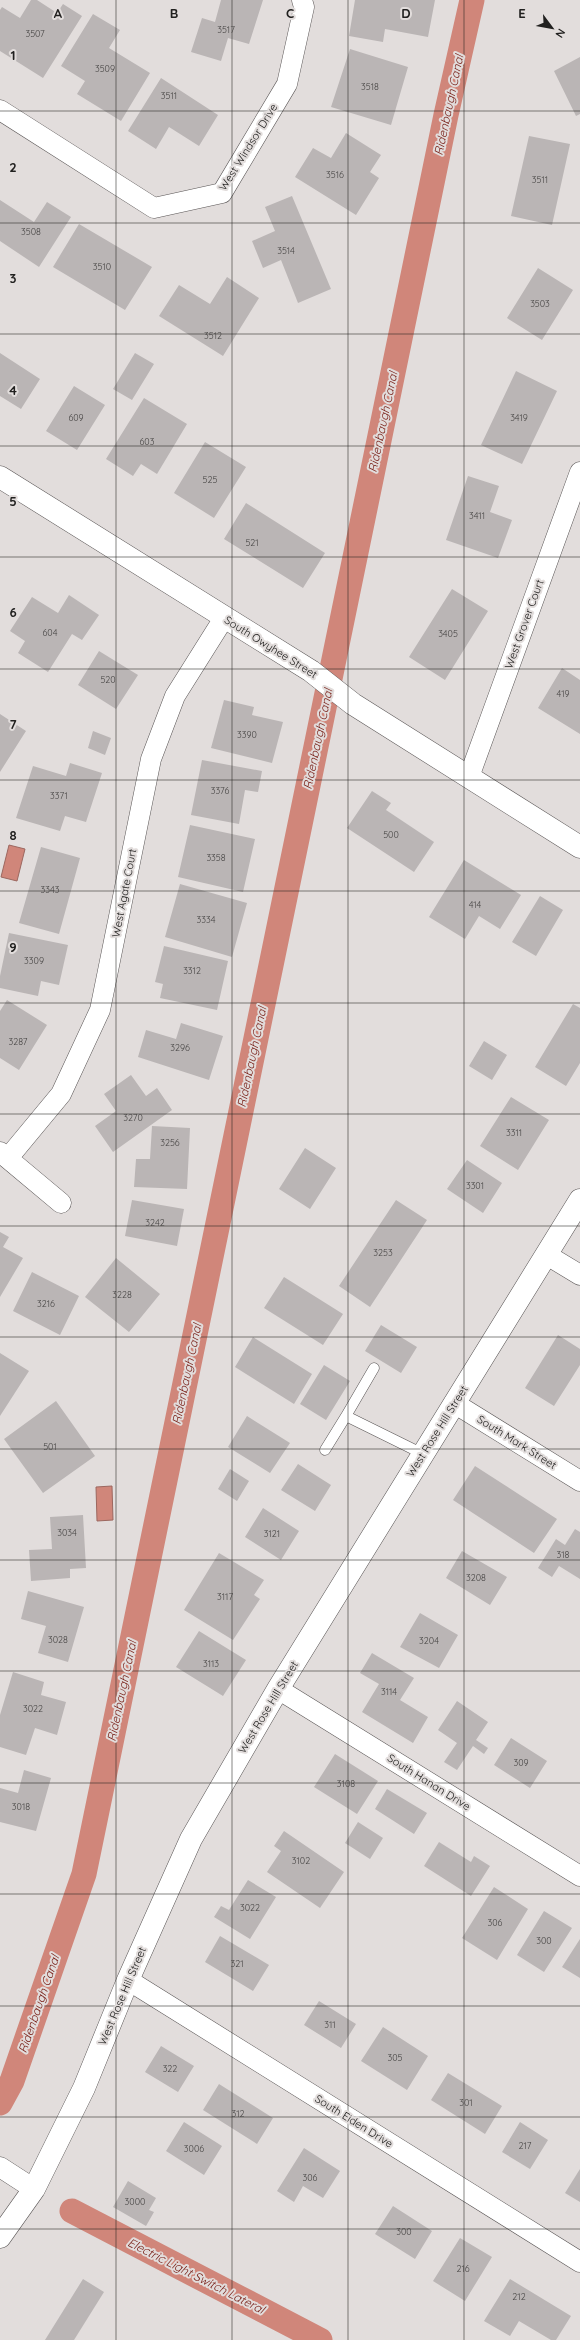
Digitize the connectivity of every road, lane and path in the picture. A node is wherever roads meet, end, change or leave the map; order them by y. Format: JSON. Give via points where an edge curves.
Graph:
{"nodes":[{"id":1,"x":302,"y":0,"type":"edge"},
{"id":2,"x":0,"y":110,"type":"edge"},
{"id":3,"x":580,"y":472,"type":"edge"},
{"id":4,"x":0,"y":477,"type":"edge"},
{"id":5,"x":224,"y":618,"type":"junction"},
{"id":6,"x":468,"y":777,"type":"junction"},
{"id":7,"x":580,"y":847,"type":"edge"},
{"id":8,"x":4,"y":1155,"type":"edge"},
{"id":9,"x":580,"y":1200,"type":"edge"},
{"id":10,"x":61,"y":1203,"type":"dead end"},
{"id":11,"x":547,"y":1255,"type":"junction"},
{"id":12,"x":580,"y":1275,"type":"edge"},
{"id":13,"x":374,"y":1368,"type":"dead end"},
{"id":14,"x":454,"y":1403,"type":"junction"},
{"id":15,"x":346,"y":1416,"type":"junction"},
{"id":16,"x":325,"y":1450,"type":"dead end"},
{"id":17,"x":423,"y":1454,"type":"junction"},
{"id":18,"x":580,"y":1481,"type":"edge"},
{"id":19,"x":278,"y":1688,"type":"junction"},
{"id":20,"x":580,"y":1876,"type":"edge"},
{"id":21,"x":128,"y":1980,"type":"junction"},
{"id":22,"x":0,"y":2167,"type":"edge"},
{"id":23,"x":34,"y":2189,"type":"junction"},
{"id":24,"x":0,"y":2237,"type":"edge"},
{"id":25,"x":580,"y":2262,"type":"edge"}],
"edges":[{"from":1,"to":2,"type":"street","name":"West Windsor Drive","via":[[304,7],[287,84],[222,193],[154,208]]},
{"from":3,"to":6,"type":"street","name":"West Grover Court"},
{"from":4,"to":5,"type":"street","name":"South Owyhee Street"},
{"from":5,"to":6,"type":"street","name":"South Owyhee Street","via":[[311,671],[353,704]]},
{"from":5,"to":8,"type":"street","name":"West Agate Court","via":[[175,696],[151,759],[100,1010],[61,1094]]},
{"from":6,"to":7,"type":"street","name":"South Owyhee Street"},
{"from":8,"to":10,"type":"street","name":"West Agate Court"},
{"from":9,"to":11,"type":"street","name":"West Rose Hill Street"},
{"from":11,"to":12,"type":"street"},
{"from":11,"to":14,"type":"street","name":"West Rose Hill Street"},
{"from":13,"to":15,"type":"lane"},
{"from":14,"to":17,"type":"street","name":"West Rose Hill Street"},
{"from":14,"to":18,"type":"street","name":"South Mark Street"},
{"from":15,"to":16,"type":"lane"},
{"from":15,"to":17,"type":"lane"},
{"from":17,"to":19,"type":"street","name":"West Rose Hill Street"},
{"from":19,"to":20,"type":"street","name":"South Hanan Drive"},
{"from":19,"to":21,"type":"street","name":"West Rose Hill Street","via":[[191,1839]]},
{"from":21,"to":23,"type":"street","name":"West Rose Hill Street","via":[[84,2088]]},
{"from":21,"to":25,"type":"street","name":"South Eiden Drive"},
{"from":22,"to":23,"type":"street"},
{"from":23,"to":24,"type":"street","name":"West Rose Hill Street"}]}
